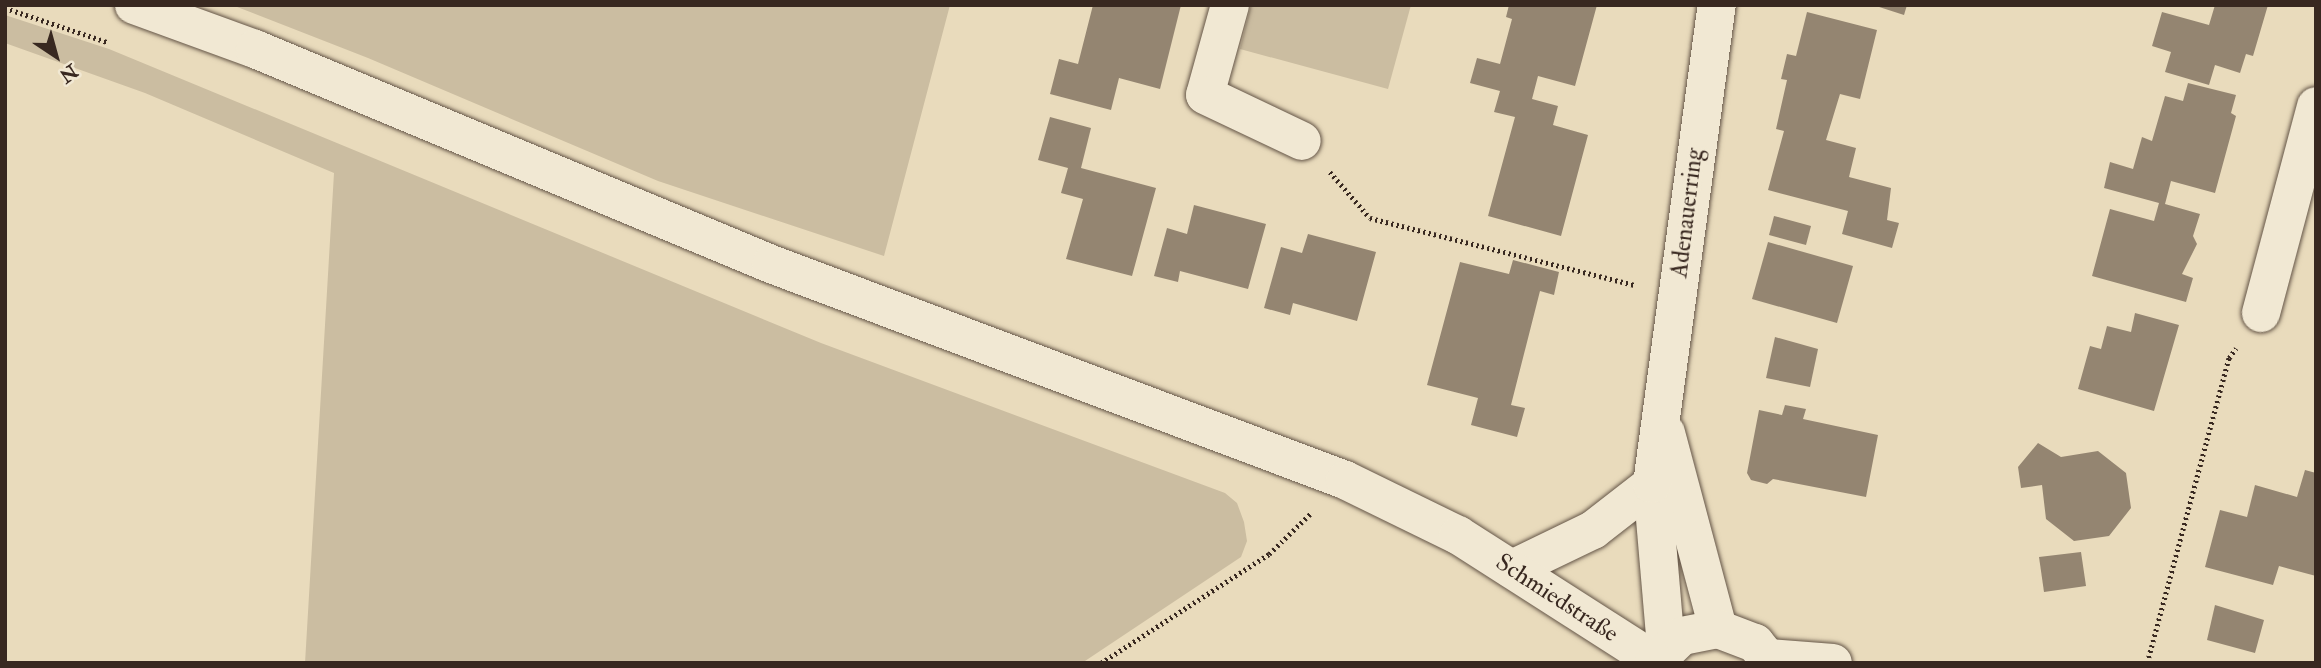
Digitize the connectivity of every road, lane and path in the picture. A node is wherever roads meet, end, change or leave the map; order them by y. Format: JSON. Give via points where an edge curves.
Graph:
{"nodes":[{"id":1,"x":135,"y":5,"type":"edge"},
{"id":2,"x":1230,"y":5,"type":"edge"},
{"id":3,"x":1717,"y":5,"type":"edge"},
{"id":4,"x":2316,"y":106,"type":"edge"},
{"id":5,"x":1302,"y":141,"type":"joint"},
{"id":6,"x":1677,"y":295,"type":"junction"},
{"id":7,"x":2262,"y":313,"type":"joint"},
{"id":8,"x":1662,"y":421,"type":"junction"},
{"id":9,"x":1345,"y":480,"type":"junction"},
{"id":10,"x":1652,"y":484,"type":"junction"},
{"id":11,"x":1511,"y":569,"type":"junction"},
{"id":12,"x":1718,"y":629,"type":"junction"},
{"id":13,"x":1658,"y":657,"type":"edge"},
{"id":14,"x":1769,"y":660,"type":"edge"},
{"id":15,"x":1101,"y":663,"type":"edge"},
{"id":16,"x":1833,"y":663,"type":"edge"},
{"id":17,"x":2147,"y":663,"type":"edge"}],
"edges":[{"from":1,"to":9,"type":"street","name":"Schmiedstraße","via":[[255,49],[771,264]]},
{"from":2,"to":5,"type":"street","via":[[1205,95]]},
{"from":3,"to":6,"type":"street","name":"Adenauerring"},
{"from":4,"to":7,"type":"street"},
{"from":5,"to":6,"type":"path","via":[[1370,218]]},
{"from":6,"to":8,"type":"street","name":"Adenauerring"},
{"from":7,"to":17,"type":"path","via":[[2229,358]]},
{"from":8,"to":10,"type":"street","name":"Adenauerring"},
{"from":8,"to":12,"type":"street","name":"Adenauerring"},
{"from":9,"to":11,"type":"street","name":"Schmiedstraße","via":[[1458,535]]},
{"from":9,"to":15,"type":"path","via":[[1269,554]]},
{"from":10,"to":11,"type":"street","via":[[1593,530]]},
{"from":10,"to":13,"type":"street","name":"Adenauerring"},
{"from":11,"to":13,"type":"street","name":"Schmiedstraße"},
{"from":12,"to":13,"type":"street","via":[[1682,636]]},
{"from":12,"to":14,"type":"street","via":[[1738,633]]},
{"from":14,"to":16,"type":"street"}]}
